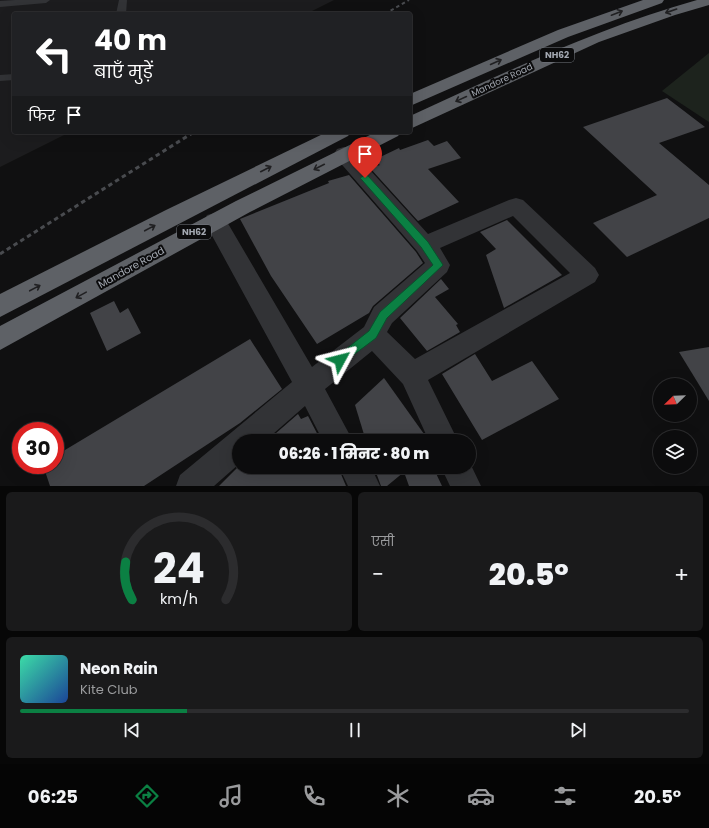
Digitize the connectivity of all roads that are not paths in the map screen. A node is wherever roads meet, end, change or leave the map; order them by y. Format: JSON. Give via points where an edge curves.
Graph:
{"nodes":[{"id":1,"x":46,"y":0,"type":"edge"},
{"id":2,"x":123,"y":0,"type":"edge"},
{"id":3,"x":657,"y":0,"type":"edge"},
{"id":4,"x":709,"y":1,"type":"edge"},
{"id":5,"x":0,"y":4,"type":"edge"},
{"id":6,"x":121,"y":12,"type":"edge"},
{"id":7,"x":12,"y":77,"type":"edge"},
{"id":8,"x":0,"y":78,"type":"edge"},
{"id":9,"x":412,"y":100,"type":"edge"},
{"id":10,"x":412,"y":122,"type":"edge"},
{"id":11,"x":338,"y":134,"type":"edge"},
{"id":12,"x":388,"y":134,"type":"edge"},
{"id":13,"x":344,"y":154,"type":"junction"},
{"id":14,"x":215,"y":221,"type":"junction"},
{"id":15,"x":424,"y":245,"type":"junction"},
{"id":16,"x":0,"y":306,"type":"edge"},
{"id":17,"x":373,"y":335,"type":"junction"},
{"id":18,"x":0,"y":339,"type":"edge"},
{"id":19,"x":412,"y":375,"type":"junction"},
{"id":20,"x":308,"y":386,"type":"junction"},
{"id":21,"x":251,"y":434,"type":"edge"},
{"id":22,"x":335,"y":434,"type":"edge"},
{"id":23,"x":441,"y":434,"type":"edge"},
{"id":24,"x":232,"y":451,"type":"edge"},
{"id":25,"x":358,"y":474,"type":"edge"},
{"id":26,"x":460,"y":474,"type":"edge"},
{"id":27,"x":191,"y":486,"type":"edge"},
{"id":28,"x":365,"y":486,"type":"edge"},
{"id":29,"x":466,"y":486,"type":"edge"}],
"edges":[{"from":1,"to":5,"type":"lane"},
{"from":2,"to":6,"type":"lane"},
{"from":9,"to":3,"type":"highway","name":"Mandore Road","number":"NH62","one_way":true,"via":[[535,44]]},
{"from":4,"to":10,"type":"highway","name":"Mandore Road","number":"NH62","one_way":true,"via":[[676,9],[555,55]]},
{"from":7,"to":8,"type":"lane"},
{"from":16,"to":11,"type":"highway","number":"NH62","one_way":true},
{"from":12,"to":13,"type":"highway","name":"Mandore Road","number":"NH62"},
{"from":13,"to":14,"type":"highway","name":"Mandore Road","number":"NH62","one_way":true},
{"from":13,"to":15,"type":"street"},
{"from":14,"to":18,"type":"highway","name":"Mandore Road","number":"NH62","one_way":true},
{"from":14,"to":20,"type":"street"},
{"from":15,"to":17,"type":"street","via":[[439,265],[383,315]]},
{"from":15,"to":19,"type":"street","via":[[516,206],[587,275]]},
{"from":17,"to":19,"type":"street"},
{"from":17,"to":20,"type":"street"},
{"from":19,"to":23,"type":"street"},
{"from":20,"to":21,"type":"street"},
{"from":20,"to":22,"type":"street"},
{"from":24,"to":27,"type":"street"},
{"from":25,"to":28,"type":"street"},
{"from":26,"to":29,"type":"street"}]}
